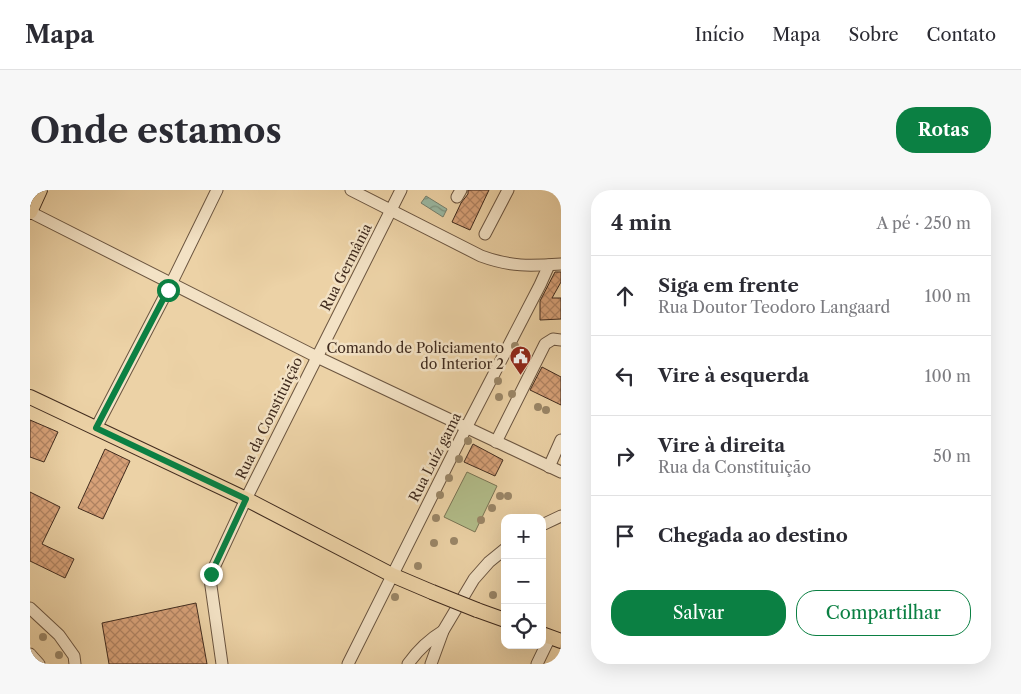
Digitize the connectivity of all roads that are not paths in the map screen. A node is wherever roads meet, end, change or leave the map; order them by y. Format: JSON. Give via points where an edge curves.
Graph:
{"nodes":[{"id":1,"x":40,"y":190,"type":"edge"},
{"id":2,"x":217,"y":190,"type":"edge"},
{"id":3,"x":351,"y":190,"type":"edge"},
{"id":4,"x":401,"y":190,"type":"edge"},
{"id":5,"x":508,"y":190,"type":"edge"},
{"id":6,"x":392,"y":210,"type":"junction"},
{"id":7,"x":30,"y":212,"type":"edge"},
{"id":8,"x":485,"y":234,"type":"dead end"},
{"id":9,"x":561,"y":264,"type":"edge"},
{"id":10,"x":549,"y":265,"type":"junction"},
{"id":11,"x":171,"y":284,"type":"junction"},
{"id":12,"x":561,"y":340,"type":"edge"},
{"id":13,"x":317,"y":357,"type":"junction"},
{"id":14,"x":30,"y":397,"type":"edge"},
{"id":15,"x":96,"y":428,"type":"junction"},
{"id":16,"x":466,"y":428,"type":"junction"},
{"id":17,"x":561,"y":440,"type":"edge"},
{"id":18,"x":496,"y":442,"type":"junction"},
{"id":19,"x":549,"y":468,"type":"junction"},
{"id":20,"x":561,"y":472,"type":"edge"},
{"id":21,"x":246,"y":499,"type":"junction"},
{"id":22,"x":561,"y":516,"type":"edge"},
{"id":23,"x":546,"y":523,"type":"edge"},
{"id":24,"x":501,"y":552,"type":"edge"},
{"id":25,"x":392,"y":575,"type":"junction"},
{"id":26,"x":30,"y":608,"type":"edge"},
{"id":27,"x":501,"y":619,"type":"edge"},
{"id":28,"x":443,"y":631,"type":"junction"},
{"id":29,"x":551,"y":637,"type":"edge"},
{"id":30,"x":30,"y":654,"type":"edge"},
{"id":31,"x":39,"y":664,"type":"edge"},
{"id":32,"x":74,"y":664,"type":"edge"},
{"id":33,"x":222,"y":664,"type":"edge"},
{"id":34,"x":348,"y":664,"type":"edge"},
{"id":35,"x":408,"y":664,"type":"edge"},
{"id":36,"x":431,"y":664,"type":"edge"},
{"id":37,"x":537,"y":664,"type":"edge"}],
"edges":[{"from":1,"to":7,"type":"main road"},
{"from":2,"to":11,"type":"street"},
{"from":3,"to":6,"type":"street"},
{"from":4,"to":6,"type":"street","name":"Rua Germânia"},
{"from":5,"to":8,"type":"street"},
{"from":6,"to":10,"type":"street","via":[[496,262]]},
{"from":6,"to":13,"type":"street","name":"Rua Germânia"},
{"from":7,"to":11,"type":"street"},
{"from":9,"to":10,"type":"street"},
{"from":10,"to":16,"type":"street","name":"Rua Luíz gama"},
{"from":11,"to":13,"type":"street"},
{"from":11,"to":15,"type":"street"},
{"from":12,"to":18,"type":"street","via":[[553,339],[545,344]]},
{"from":13,"to":16,"type":"street"},
{"from":13,"to":21,"type":"street","name":"Rua da Constituição"},
{"from":14,"to":15,"type":"main road"},
{"from":15,"to":21,"type":"main road"},
{"from":16,"to":18,"type":"street"},
{"from":16,"to":25,"type":"street","name":"Rua Luíz gama"},
{"from":17,"to":19,"type":"street"},
{"from":18,"to":19,"type":"street"},
{"from":19,"to":20,"type":"street"},
{"from":21,"to":25,"type":"main road"},
{"from":21,"to":33,"type":"street","name":"Rua da Constituição","via":[[210,576]]},
{"from":22,"to":23,"type":"street"},
{"from":24,"to":28,"type":"street","via":[[474,579]]},
{"from":25,"to":27,"type":"main road","bridge":true},
{"from":25,"to":34,"type":"street","name":"Rua Luíz gama"},
{"from":26,"to":32,"type":"street","via":[[59,635],[74,656]]},
{"from":28,"to":35,"type":"street","via":[[430,639]]},
{"from":28,"to":36,"type":"street"},
{"from":29,"to":37,"type":"street"},
{"from":30,"to":31,"type":"street"}]}
